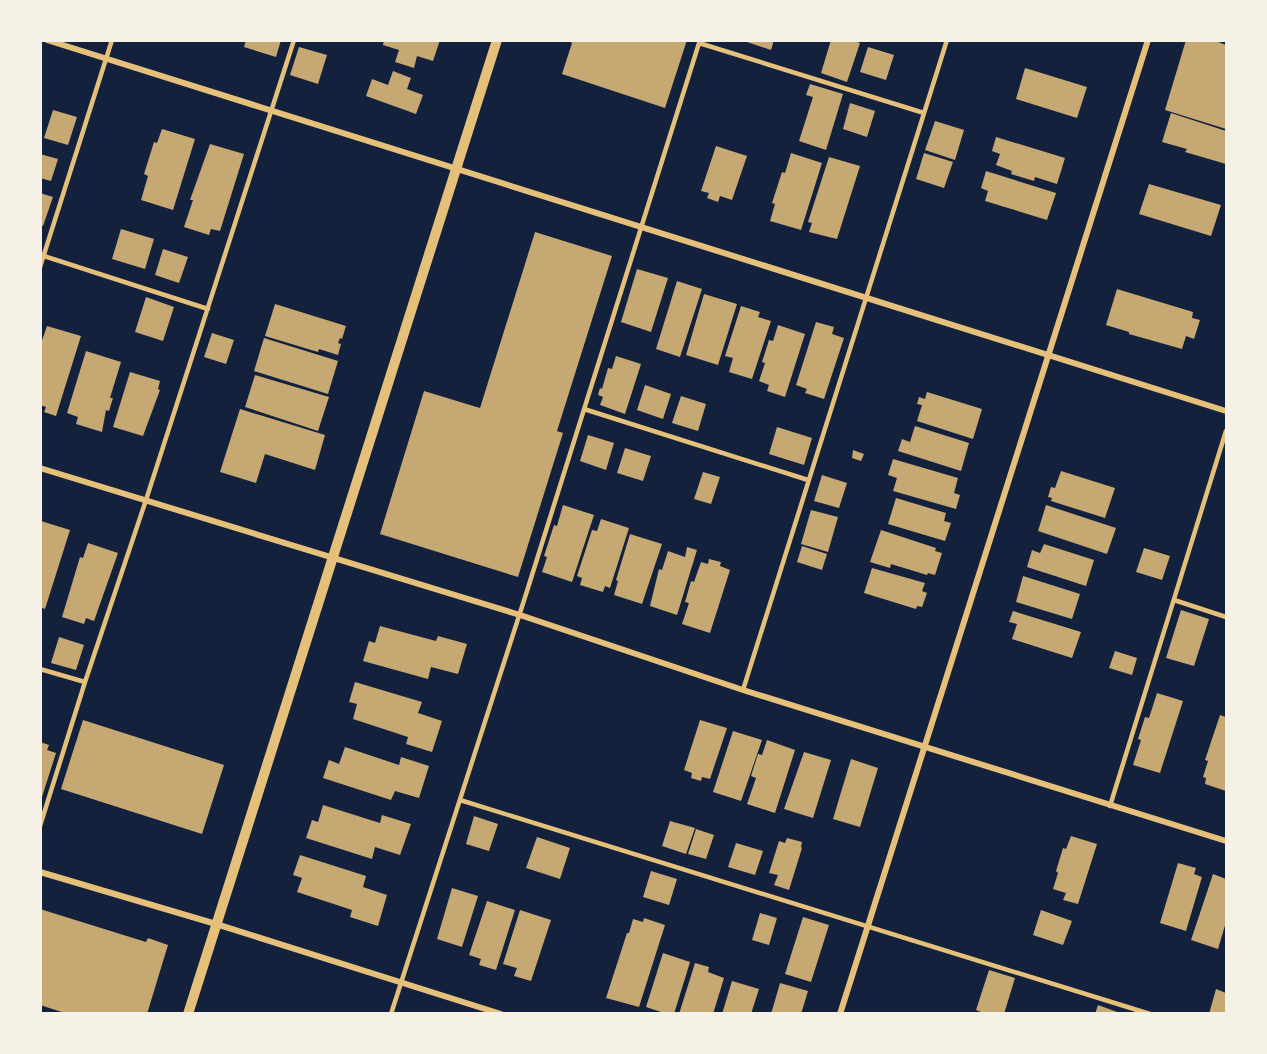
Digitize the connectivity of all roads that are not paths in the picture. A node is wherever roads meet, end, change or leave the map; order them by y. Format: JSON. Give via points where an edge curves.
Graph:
{"nodes":[{"id":1,"x":47,"y":40,"type":"edge"},
{"id":2,"x":112,"y":40,"type":"edge"},
{"id":3,"x":294,"y":40,"type":"edge"},
{"id":4,"x":497,"y":40,"type":"edge"},
{"id":5,"x":947,"y":40,"type":"edge"},
{"id":6,"x":1148,"y":40,"type":"edge"},
{"id":7,"x":699,"y":42,"type":"edge"},
{"id":8,"x":106,"y":59,"type":"junction"},
{"id":9,"x":272,"y":111,"type":"junction"},
{"id":10,"x":924,"y":113,"type":"junction"},
{"id":11,"x":456,"y":169,"type":"junction"},
{"id":12,"x":641,"y":227,"type":"junction"},
{"id":13,"x":44,"y":256,"type":"junction"},
{"id":14,"x":40,"y":267,"type":"edge"},
{"id":15,"x":866,"y":298,"type":"junction"},
{"id":16,"x":208,"y":309,"type":"junction"},
{"id":17,"x":1047,"y":356,"type":"junction"},
{"id":18,"x":584,"y":409,"type":"junction"},
{"id":19,"x":1227,"y":411,"type":"edge"},
{"id":20,"x":1227,"y":431,"type":"edge"},
{"id":21,"x":40,"y":468,"type":"edge"},
{"id":22,"x":808,"y":480,"type":"junction"},
{"id":23,"x":146,"y":500,"type":"junction"},
{"id":24,"x":332,"y":558,"type":"junction"},
{"id":25,"x":1174,"y":600,"type":"junction"},
{"id":26,"x":520,"y":615,"type":"junction"},
{"id":27,"x":1227,"y":617,"type":"edge"},
{"id":28,"x":40,"y":669,"type":"edge"},
{"id":29,"x":85,"y":682,"type":"junction"},
{"id":30,"x":743,"y":690,"type":"junction"},
{"id":31,"x":926,"y":747,"type":"junction"},
{"id":32,"x":460,"y":800,"type":"junction"},
{"id":33,"x":1110,"y":806,"type":"junction"},
{"id":34,"x":40,"y":826,"type":"edge"},
{"id":35,"x":1227,"y":841,"type":"edge"},
{"id":36,"x":40,"y":872,"type":"edge"},
{"id":37,"x":216,"y":924,"type":"junction"},
{"id":38,"x":869,"y":925,"type":"junction"},
{"id":39,"x":400,"y":982,"type":"junction"},
{"id":40,"x":188,"y":1014,"type":"edge"},
{"id":41,"x":391,"y":1014,"type":"edge"},
{"id":42,"x":501,"y":1014,"type":"edge"},
{"id":43,"x":840,"y":1014,"type":"edge"},
{"id":44,"x":1150,"y":1014,"type":"edge"}],
"edges":[{"from":1,"to":8,"type":"street"},
{"from":2,"to":8,"type":"lane"},
{"from":3,"to":9,"type":"lane"},
{"from":4,"to":11,"type":"street"},
{"from":5,"to":10,"type":"lane"},
{"from":6,"to":17,"type":"street"},
{"from":7,"to":10,"type":"lane"},
{"from":7,"to":12,"type":"lane"},
{"from":8,"to":9,"type":"street"},
{"from":8,"to":13,"type":"lane"},
{"from":9,"to":11,"type":"street"},
{"from":9,"to":16,"type":"lane"},
{"from":10,"to":15,"type":"lane"},
{"from":11,"to":12,"type":"street"},
{"from":11,"to":24,"type":"street"},
{"from":12,"to":15,"type":"street"},
{"from":12,"to":18,"type":"lane"},
{"from":13,"to":14,"type":"lane"},
{"from":13,"to":16,"type":"lane"},
{"from":15,"to":17,"type":"street"},
{"from":15,"to":22,"type":"lane"},
{"from":16,"to":23,"type":"lane"},
{"from":17,"to":19,"type":"street"},
{"from":17,"to":31,"type":"street"},
{"from":18,"to":22,"type":"lane"},
{"from":18,"to":26,"type":"lane"},
{"from":20,"to":25,"type":"lane"},
{"from":21,"to":23,"type":"street"},
{"from":22,"to":30,"type":"lane"},
{"from":23,"to":24,"type":"street"},
{"from":23,"to":29,"type":"lane"},
{"from":24,"to":26,"type":"street"},
{"from":24,"to":37,"type":"street"},
{"from":25,"to":27,"type":"lane"},
{"from":25,"to":33,"type":"lane"},
{"from":26,"to":30,"type":"street"},
{"from":26,"to":32,"type":"lane"},
{"from":28,"to":29,"type":"lane"},
{"from":29,"to":34,"type":"lane"},
{"from":30,"to":31,"type":"street"},
{"from":31,"to":33,"type":"street"},
{"from":31,"to":38,"type":"street"},
{"from":32,"to":38,"type":"lane"},
{"from":32,"to":39,"type":"lane"},
{"from":33,"to":35,"type":"street"},
{"from":36,"to":37,"type":"street"},
{"from":37,"to":39,"type":"street"},
{"from":37,"to":40,"type":"street"},
{"from":38,"to":43,"type":"street"},
{"from":38,"to":44,"type":"lane"},
{"from":39,"to":41,"type":"lane"},
{"from":39,"to":42,"type":"street"}]}
